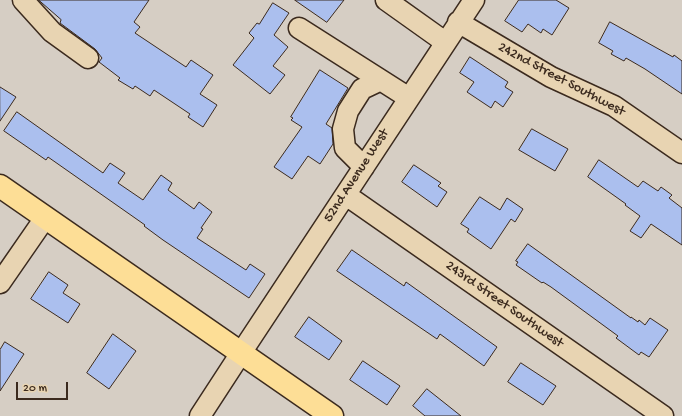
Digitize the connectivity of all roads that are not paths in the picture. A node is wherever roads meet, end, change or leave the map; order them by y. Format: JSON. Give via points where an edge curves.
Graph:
{"nodes":[{"id":1,"x":23,"y":0,"type":"edge"},
{"id":2,"x":386,"y":0,"type":"edge"},
{"id":3,"x":474,"y":0,"type":"edge"},
{"id":4,"x":458,"y":22,"type":"junction"},
{"id":5,"x":299,"y":28,"type":"dead end"},
{"id":6,"x":445,"y":42,"type":"junction"},
{"id":7,"x":88,"y":58,"type":"dead end"},
{"id":8,"x":381,"y":80,"type":"junction"},
{"id":9,"x":409,"y":98,"type":"junction"},
{"id":10,"x":682,"y":153,"type":"edge"},
{"id":11,"x":364,"y":167,"type":"junction"},
{"id":12,"x":0,"y":186,"type":"edge"},
{"id":13,"x":346,"y":195,"type":"junction"},
{"id":14,"x":45,"y":218,"type":"junction"},
{"id":15,"x":0,"y":283,"type":"edge"},
{"id":16,"x":241,"y":352,"type":"junction"},
{"id":17,"x":200,"y":416,"type":"edge"},
{"id":18,"x":332,"y":416,"type":"edge"},
{"id":19,"x":663,"y":416,"type":"edge"}],
"edges":[{"from":1,"to":7,"type":"street","via":[[52,32]]},
{"from":2,"to":6,"type":"street"},
{"from":3,"to":4,"type":"street","name":"52nd Avenue West"},
{"from":4,"to":6,"type":"street","name":"52nd Avenue West"},
{"from":4,"to":10,"type":"street","name":"242nd Street Southwest","via":[[551,78],[614,106]]},
{"from":5,"to":8,"type":"street"},
{"from":6,"to":9,"type":"street","name":"52nd Avenue West"},
{"from":8,"to":9,"type":"street"},
{"from":8,"to":11,"type":"street","via":[[362,89],[348,111],[343,129],[345,148]]},
{"from":9,"to":11,"type":"street","name":"52nd Avenue West"},
{"from":11,"to":13,"type":"street","name":"52nd Avenue West"},
{"from":12,"to":14,"type":"main road"},
{"from":13,"to":16,"type":"street","name":"52nd Avenue West"},
{"from":13,"to":19,"type":"street","name":"243rd Street Southwest"},
{"from":14,"to":15,"type":"street"},
{"from":14,"to":16,"type":"main road"},
{"from":16,"to":17,"type":"street","name":"52nd Avenue West"},
{"from":16,"to":18,"type":"main road"}]}
